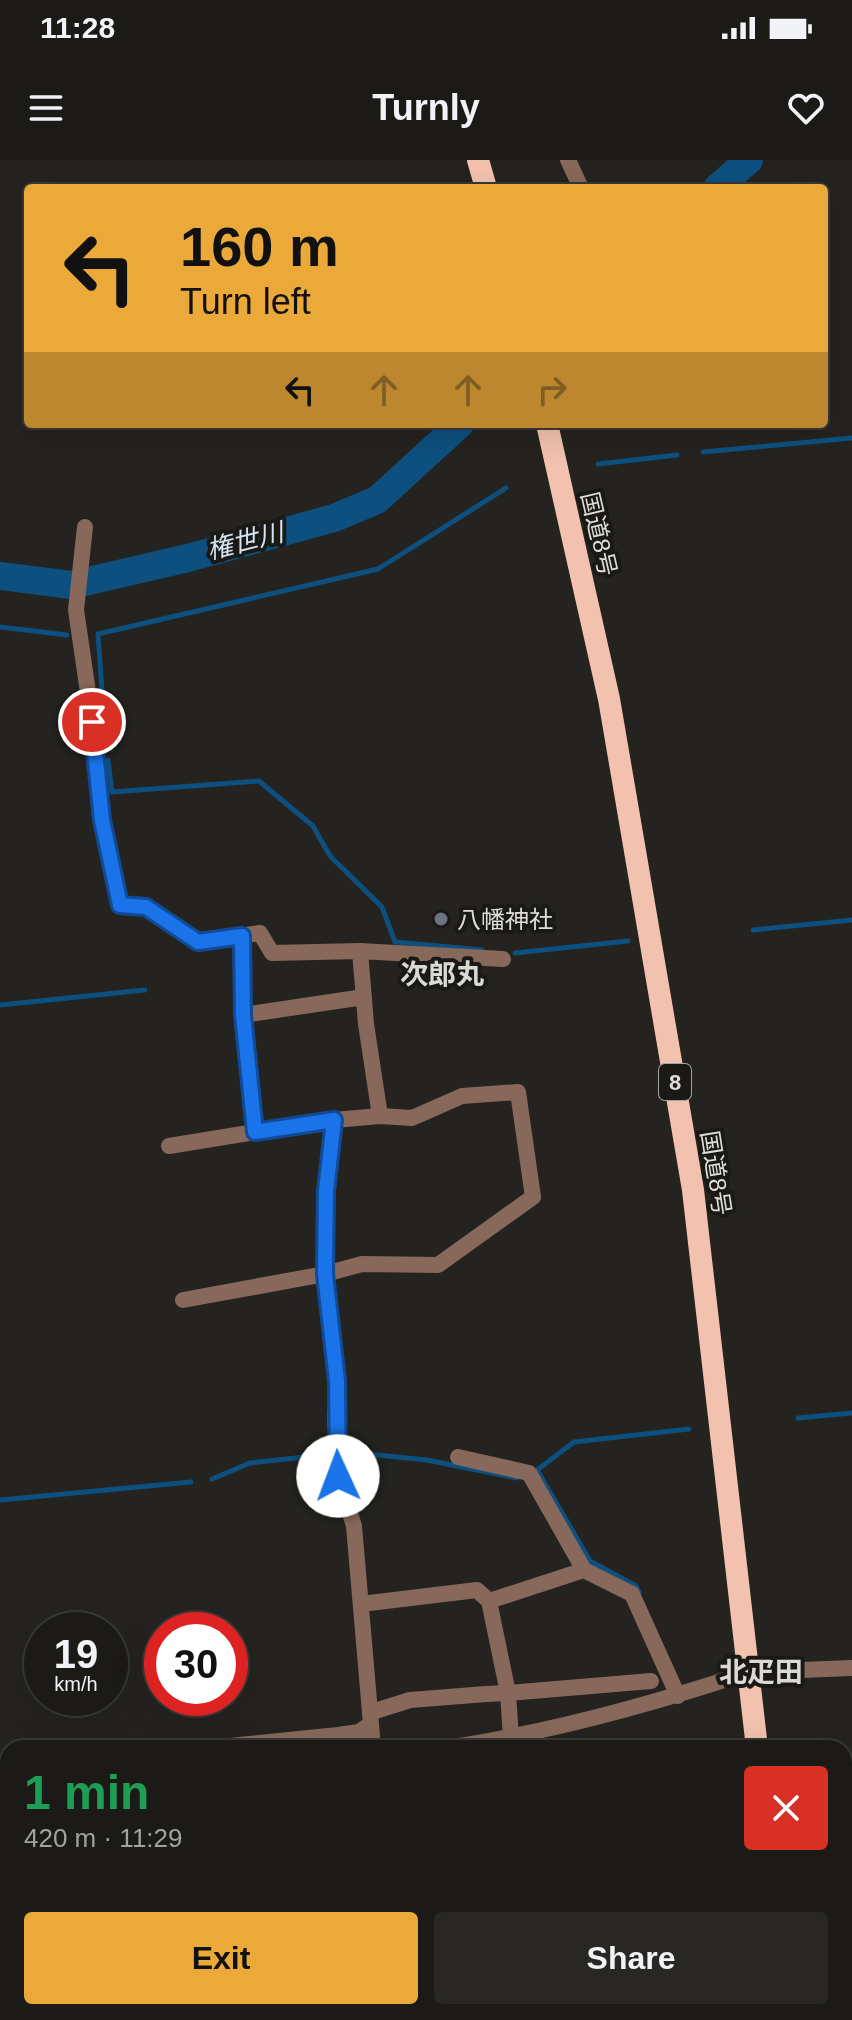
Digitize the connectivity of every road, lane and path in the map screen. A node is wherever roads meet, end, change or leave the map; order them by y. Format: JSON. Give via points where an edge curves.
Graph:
{"nodes":[{"id":1,"x":478,"y":160,"type":"edge"},
{"id":2,"x":568,"y":160,"type":"edge"},
{"id":3,"x":485,"y":184,"type":"edge"},
{"id":4,"x":579,"y":184,"type":"edge"},
{"id":5,"x":548,"y":428,"type":"edge"},
{"id":6,"x":85,"y":527,"type":"dead end"},
{"id":7,"x":242,"y":936,"type":"junction"},
{"id":8,"x":360,"y":951,"type":"junction"},
{"id":9,"x":503,"y":959,"type":"dead end"},
{"id":10,"x":364,"y":997,"type":"junction"},
{"id":11,"x":243,"y":1015,"type":"junction"},
{"id":12,"x":380,"y":1116,"type":"junction"},
{"id":13,"x":334,"y":1120,"type":"junction"},
{"id":14,"x":255,"y":1132,"type":"junction"},
{"id":15,"x":169,"y":1146,"type":"dead end"},
{"id":16,"x":325,"y":1274,"type":"junction"},
{"id":17,"x":183,"y":1300,"type":"dead end"},
{"id":18,"x":458,"y":1457,"type":"dead end"},
{"id":19,"x":584,"y":1570,"type":"junction"},
{"id":20,"x":489,"y":1601,"type":"junction"},
{"id":21,"x":361,"y":1604,"type":"junction"},
{"id":22,"x":852,"y":1668,"type":"edge"},
{"id":23,"x":749,"y":1672,"type":"junction"},
{"id":24,"x":651,"y":1681,"type":"dead end"},
{"id":25,"x":508,"y":1693,"type":"junction"},
{"id":26,"x":678,"y":1696,"type":"junction"},
{"id":27,"x":372,"y":1718,"type":"junction"},
{"id":28,"x":511,"y":1738,"type":"junction"},
{"id":29,"x":283,"y":1740,"type":"edge"},
{"id":30,"x":373,"y":1740,"type":"edge"},
{"id":31,"x":498,"y":1740,"type":"edge"},
{"id":32,"x":756,"y":1740,"type":"edge"}],
"edges":[{"from":1,"to":3,"type":"highway"},
{"from":2,"to":4,"type":"street"},
{"from":5,"to":23,"type":"highway","name":"国道8号","number":"8","via":[[609,699],[693,1190]]},
{"from":6,"to":7,"type":"street","via":[[76,610],[102,820],[120,905],[146,907],[198,942]]},
{"from":7,"to":8,"type":"street","via":[[260,933],[272,953]]},
{"from":7,"to":11,"type":"street"},
{"from":8,"to":9,"type":"street"},
{"from":8,"to":10,"type":"street"},
{"from":10,"to":11,"type":"street"},
{"from":10,"to":12,"type":"street"},
{"from":11,"to":14,"type":"street"},
{"from":12,"to":13,"type":"street"},
{"from":12,"to":16,"type":"street","via":[[412,1118],[462,1096],[518,1092],[533,1197],[438,1265],[362,1264]]},
{"from":13,"to":14,"type":"street"},
{"from":13,"to":16,"type":"street"},
{"from":14,"to":15,"type":"street"},
{"from":16,"to":17,"type":"street"},
{"from":16,"to":21,"type":"street","via":[[337,1381],[338,1476],[354,1526]]},
{"from":18,"to":19,"type":"street","via":[[529,1473]]},
{"from":19,"to":20,"type":"street"},
{"from":19,"to":26,"type":"street","via":[[632,1594]]},
{"from":20,"to":21,"type":"street","via":[[477,1590]]},
{"from":20,"to":25,"type":"street"},
{"from":21,"to":27,"type":"street"},
{"from":22,"to":23,"type":"street"},
{"from":23,"to":26,"type":"street"},
{"from":23,"to":32,"type":"highway","name":"国道8号","number":"8"},
{"from":24,"to":25,"type":"street"},
{"from":25,"to":27,"type":"street","via":[[410,1700]]},
{"from":25,"to":28,"type":"street"},
{"from":26,"to":28,"type":"street"},
{"from":27,"to":29,"type":"street","via":[[359,1732]]},
{"from":27,"to":30,"type":"street"},
{"from":28,"to":31,"type":"street"}]}
